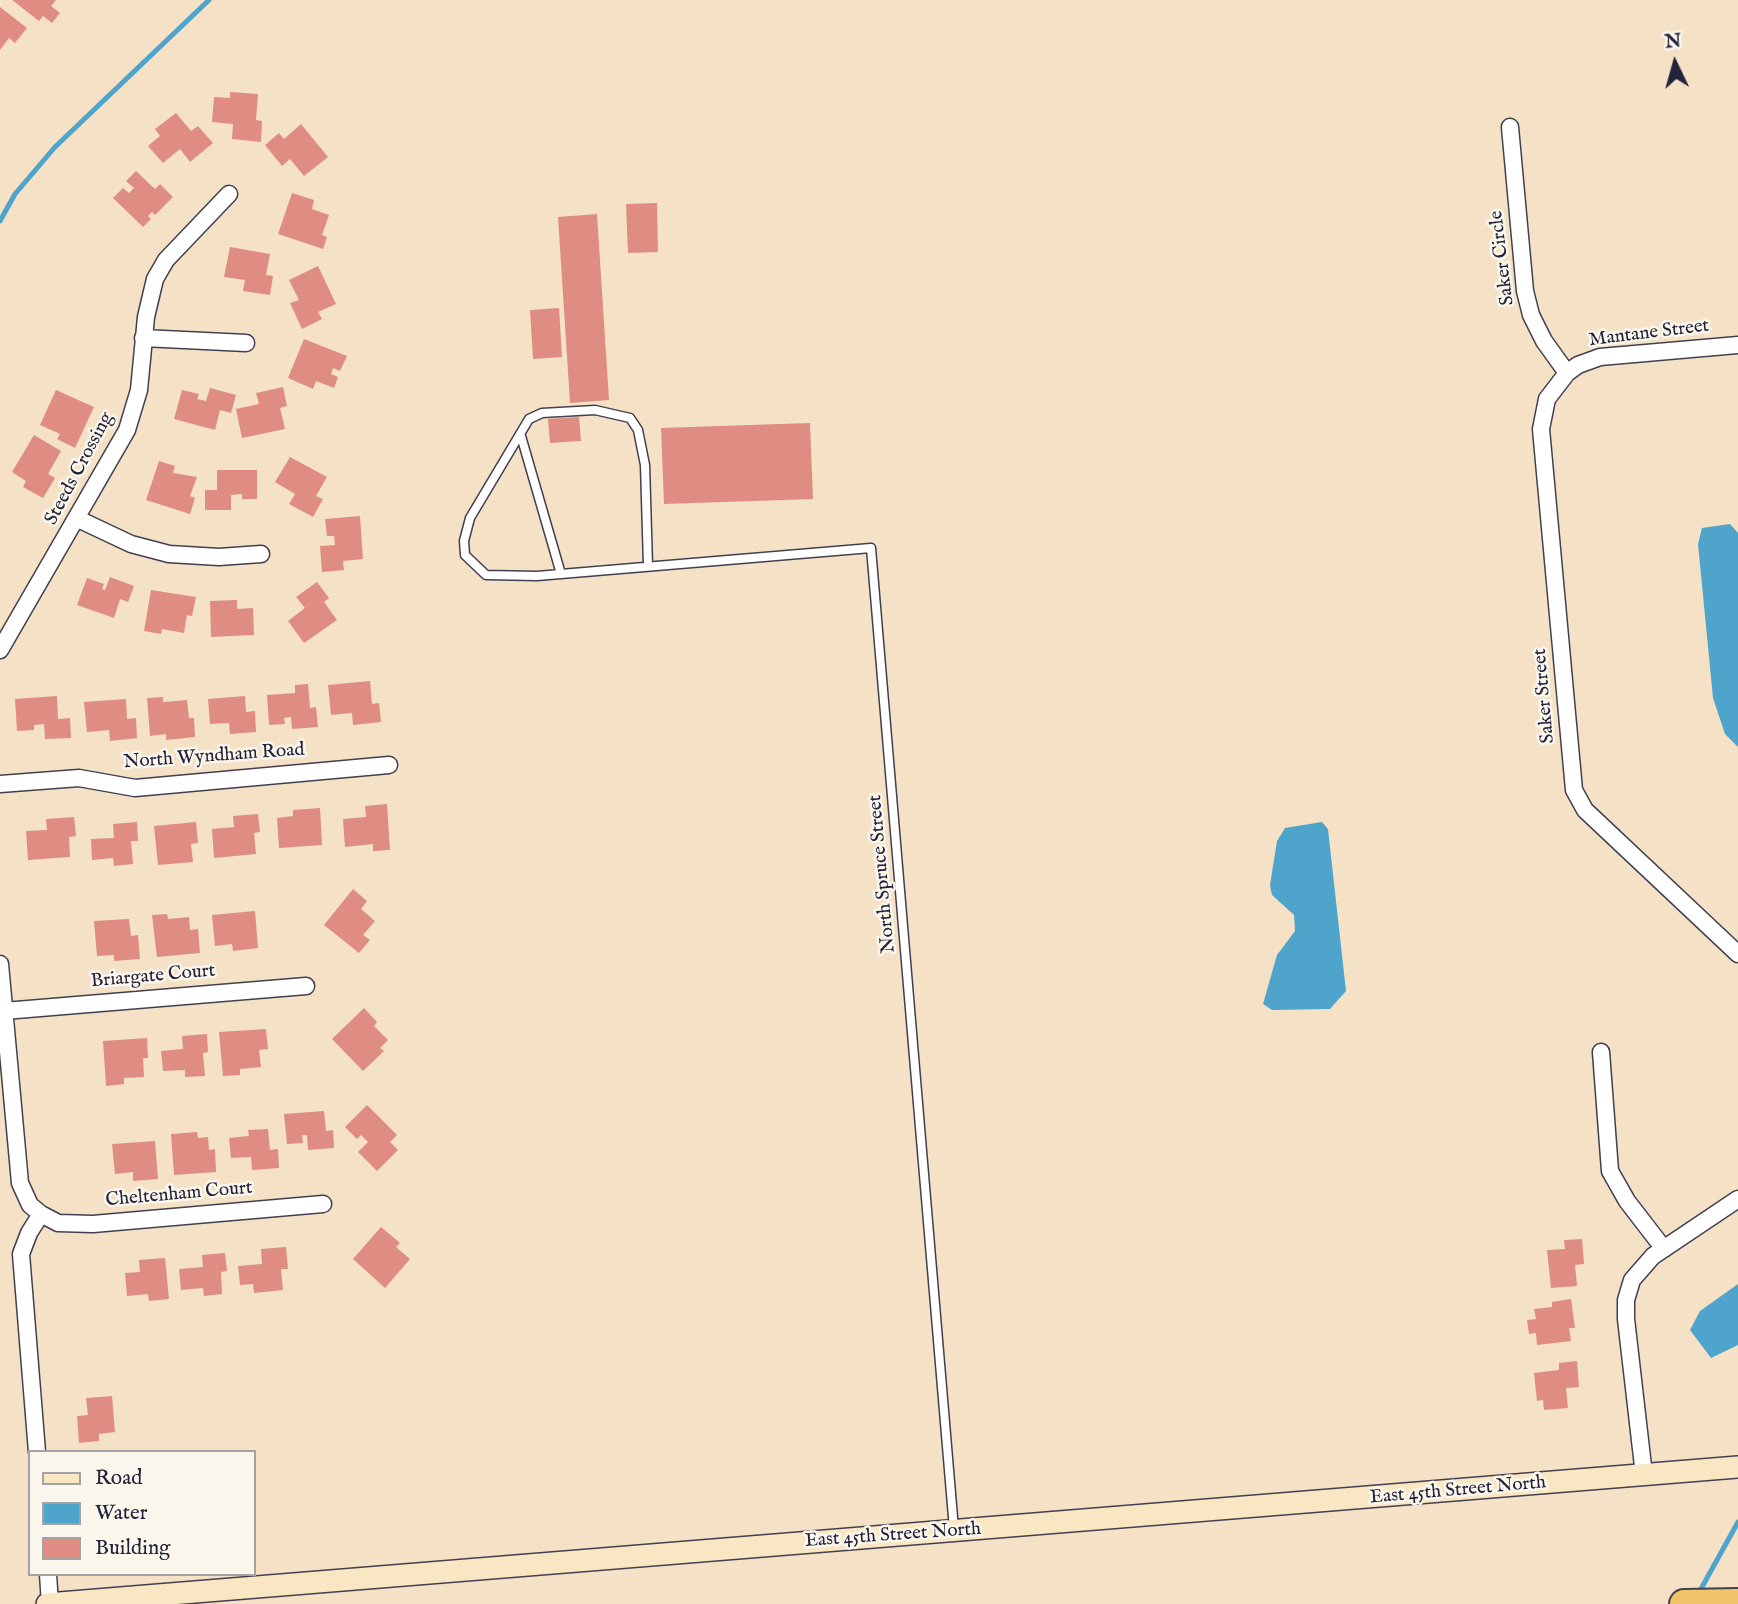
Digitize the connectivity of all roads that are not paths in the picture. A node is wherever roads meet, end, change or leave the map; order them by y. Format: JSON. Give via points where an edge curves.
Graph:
{"nodes":[{"id":1,"x":1510,"y":127,"type":"dead end"},
{"id":2,"x":229,"y":194,"type":"dead end"},
{"id":3,"x":143,"y":338,"type":"junction"},
{"id":4,"x":246,"y":343,"type":"dead end"},
{"id":5,"x":1738,"y":345,"type":"edge"},
{"id":6,"x":1567,"y":373,"type":"junction"},
{"id":7,"x":520,"y":435,"type":"junction"},
{"id":8,"x":78,"y":519,"type":"junction"},
{"id":9,"x":261,"y":554,"type":"dead end"},
{"id":10,"x":649,"y":566,"type":"junction"},
{"id":11,"x":561,"y":574,"type":"junction"},
{"id":12,"x":0,"y":650,"type":"edge"},
{"id":13,"x":389,"y":765,"type":"dead end"},
{"id":14,"x":0,"y":784,"type":"edge"},
{"id":15,"x":1738,"y":954,"type":"edge"},
{"id":16,"x":0,"y":964,"type":"edge"},
{"id":17,"x":306,"y":986,"type":"dead end"},
{"id":18,"x":4,"y":1011,"type":"junction"},
{"id":19,"x":4,"y":1045,"type":"edge"},
{"id":20,"x":1601,"y":1052,"type":"dead end"},
{"id":21,"x":1738,"y":1199,"type":"edge"},
{"id":22,"x":323,"y":1204,"type":"dead end"},
{"id":23,"x":41,"y":1214,"type":"junction"},
{"id":24,"x":1664,"y":1248,"type":"junction"},
{"id":25,"x":37,"y":1450,"type":"edge"},
{"id":26,"x":1728,"y":1467,"type":"edge"},
{"id":27,"x":1644,"y":1475,"type":"junction"},
{"id":28,"x":954,"y":1532,"type":"junction"},
{"id":29,"x":48,"y":1576,"type":"edge"},
{"id":30,"x":1738,"y":1603,"type":"edge"},
{"id":31,"x":49,"y":1604,"type":"edge"},
{"id":32,"x":1684,"y":1604,"type":"edge"}],
"edges":[{"from":1,"to":6,"type":"street","name":"Saker Circle","via":[[1525,290],[1544,341]]},
{"from":2,"to":3,"type":"street","name":"Steeds Crossing","via":[[166,260],[155,279]]},
{"from":3,"to":4,"type":"street"},
{"from":3,"to":8,"type":"street","name":"Steeds Crossing","via":[[139,390],[127,430]]},
{"from":5,"to":6,"type":"street","name":"Mantane Street","via":[[1601,357]]},
{"from":6,"to":15,"type":"street","name":"Saker Street","via":[[1547,399],[1541,429],[1574,790],[1585,810]]},
{"from":7,"to":10,"type":"lane","via":[[529,419],[542,413],[595,410],[630,418],[638,430],[645,465]]},
{"from":7,"to":11,"type":"lane"},
{"from":7,"to":11,"type":"lane","name":"North Spruce Street","via":[[470,518],[465,555],[486,575]]},
{"from":8,"to":9,"type":"street","via":[[131,544],[169,554]]},
{"from":8,"to":12,"type":"street","name":"Steeds Crossing"},
{"from":10,"to":11,"type":"lane","name":"North Spruce Street"},
{"from":10,"to":28,"type":"lane","name":"North Spruce Street","via":[[871,548]]},
{"from":13,"to":14,"type":"street","name":"North Wyndham Road","via":[[135,788],[79,778]]},
{"from":16,"to":18,"type":"street"},
{"from":17,"to":18,"type":"street","name":"Briargate Court"},
{"from":18,"to":19,"type":"street"},
{"from":19,"to":23,"type":"street","via":[[20,1183],[30,1205]]},
{"from":20,"to":24,"type":"street","via":[[1610,1171],[1627,1202]]},
{"from":21,"to":24,"type":"street"},
{"from":22,"to":23,"type":"street","name":"Cheltenham Court","via":[[93,1224],[58,1223]]},
{"from":23,"to":25,"type":"street","via":[[21,1254]]},
{"from":24,"to":27,"type":"street","via":[[1632,1280],[1626,1300]]},
{"from":26,"to":27,"type":"street","name":"East 45th Street North"},
{"from":27,"to":28,"type":"street","name":"East 45th Street North"},
{"from":28,"to":31,"type":"street","name":"East 45th Street North"},
{"from":29,"to":31,"type":"street"},
{"from":30,"to":32,"type":"highway"}]}
